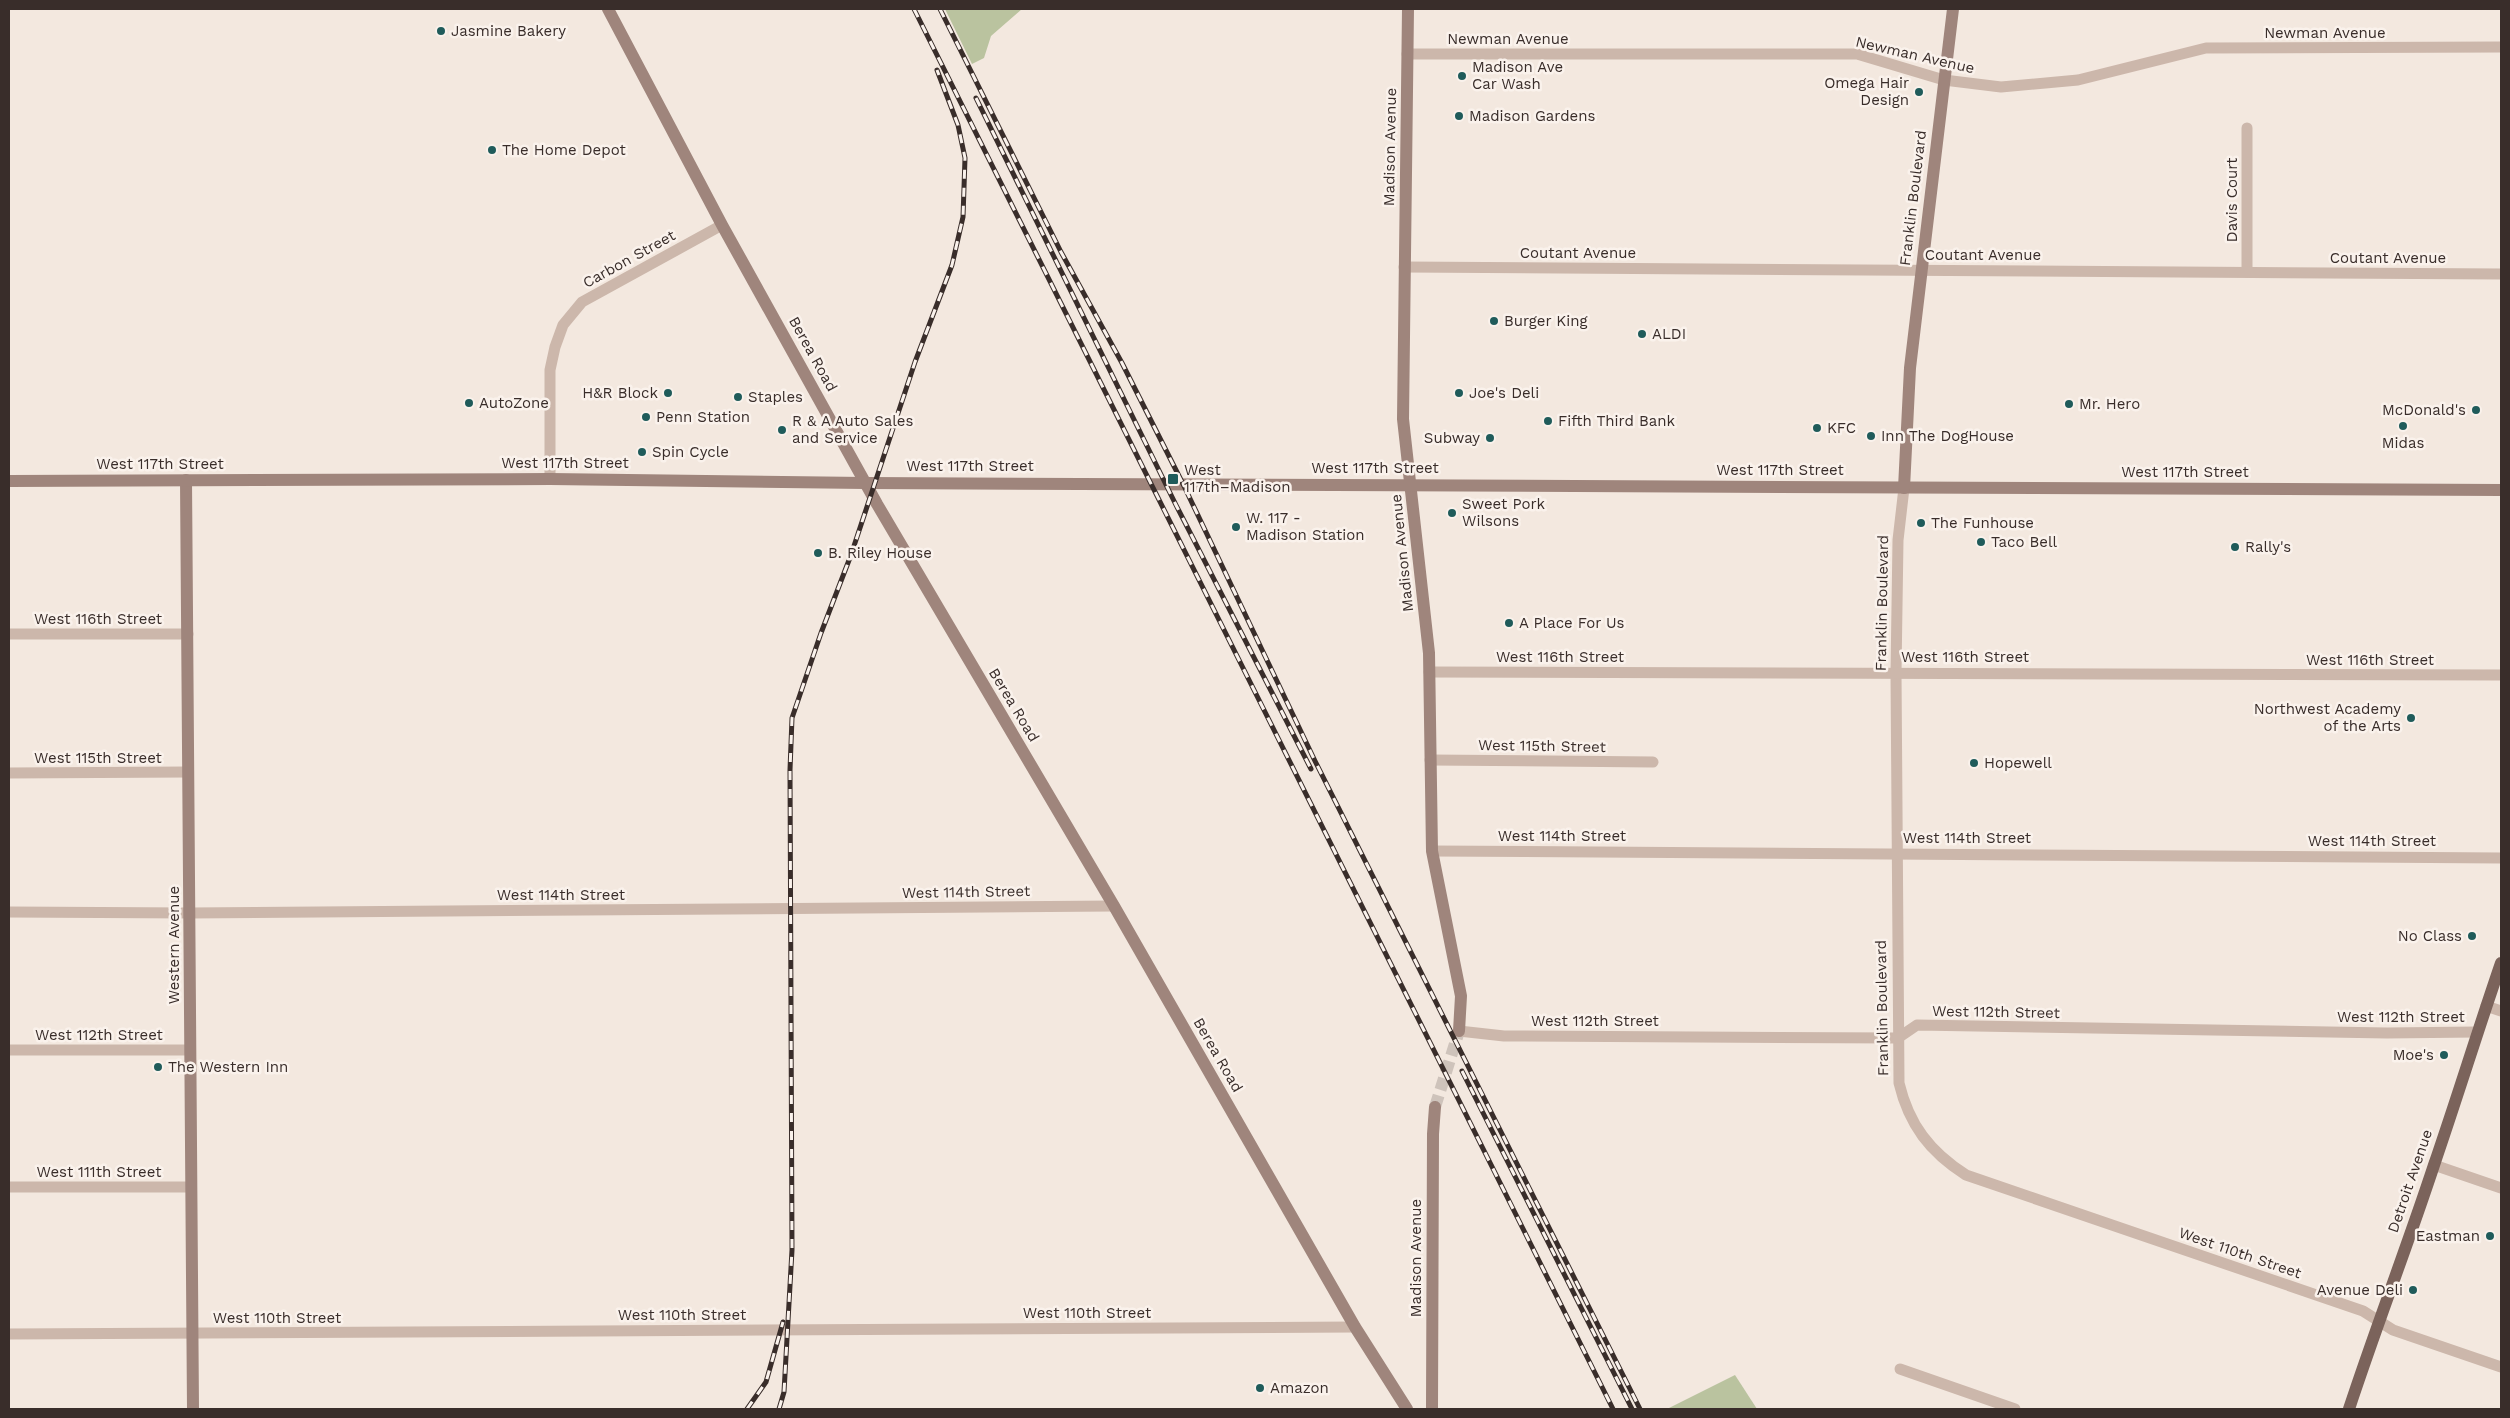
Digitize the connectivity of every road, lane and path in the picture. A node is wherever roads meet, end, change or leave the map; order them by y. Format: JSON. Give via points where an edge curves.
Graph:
{"nodes":[{"id":1,"x":608,"y":9,"type":"edge"},
{"id":2,"x":1408,"y":9,"type":"edge"},
{"id":3,"x":1952,"y":9,"type":"edge"},
{"id":4,"x":2501,"y":47,"type":"edge"},
{"id":5,"x":1407,"y":54,"type":"junction"},
{"id":6,"x":1944,"y":80,"type":"junction"},
{"id":7,"x":2247,"y":128,"type":"dead end"},
{"id":8,"x":722,"y":225,"type":"junction"},
{"id":9,"x":1404,"y":267,"type":"junction"},
{"id":10,"x":1921,"y":270,"type":"junction"},
{"id":11,"x":2247,"y":272,"type":"junction"},
{"id":12,"x":2501,"y":274,"type":"edge"},
{"id":13,"x":550,"y":479,"type":"junction"},
{"id":14,"x":186,"y":480,"type":"junction"},
{"id":15,"x":9,"y":481,"type":"edge"},
{"id":16,"x":864,"y":483,"type":"junction"},
{"id":17,"x":1411,"y":484,"type":"junction"},
{"id":18,"x":1904,"y":488,"type":"junction"},
{"id":19,"x":2501,"y":490,"type":"edge"},
{"id":20,"x":9,"y":634,"type":"edge"},
{"id":21,"x":188,"y":634,"type":"junction"},
{"id":22,"x":1429,"y":672,"type":"junction"},
{"id":23,"x":1896,"y":672,"type":"junction"},
{"id":24,"x":2501,"y":675,"type":"edge"},
{"id":25,"x":1430,"y":760,"type":"junction"},
{"id":26,"x":1653,"y":762,"type":"dead end"},
{"id":27,"x":188,"y":772,"type":"junction"},
{"id":28,"x":9,"y":773,"type":"edge"},
{"id":29,"x":1432,"y":851,"type":"junction"},
{"id":30,"x":1898,"y":853,"type":"junction"},
{"id":31,"x":2501,"y":858,"type":"edge"},
{"id":32,"x":1114,"y":906,"type":"junction"},
{"id":33,"x":9,"y":912,"type":"edge"},
{"id":34,"x":190,"y":913,"type":"junction"},
{"id":35,"x":2501,"y":963,"type":"edge"},
{"id":36,"x":2486,"y":1006,"type":"junction"},
{"id":37,"x":2501,"y":1011,"type":"edge"},
{"id":38,"x":1460,"y":1031,"type":"joint"},
{"id":39,"x":2476,"y":1032,"type":"junction"},
{"id":40,"x":1898,"y":1038,"type":"junction"},
{"id":41,"x":9,"y":1050,"type":"edge"},
{"id":42,"x":190,"y":1050,"type":"junction"},
{"id":43,"x":1435,"y":1107,"type":"tunnel mouth"},
{"id":44,"x":2434,"y":1165,"type":"junction"},
{"id":45,"x":1966,"y":1175,"type":"joint"},
{"id":46,"x":9,"y":1187,"type":"edge"},
{"id":47,"x":190,"y":1187,"type":"junction"},
{"id":48,"x":2501,"y":1188,"type":"edge"},
{"id":49,"x":2378,"y":1321,"type":"junction"},
{"id":50,"x":1355,"y":1327,"type":"junction"},
{"id":51,"x":193,"y":1333,"type":"junction"},
{"id":52,"x":9,"y":1334,"type":"edge"},
{"id":53,"x":2501,"y":1367,"type":"edge"},
{"id":54,"x":1900,"y":1370,"type":"dead end"},
{"id":55,"x":193,"y":1409,"type":"edge"},
{"id":56,"x":1407,"y":1409,"type":"edge"},
{"id":57,"x":1432,"y":1409,"type":"edge"},
{"id":58,"x":2015,"y":1409,"type":"edge"},
{"id":59,"x":2349,"y":1409,"type":"edge"}],
"edges":[{"from":1,"to":8,"type":"main road","name":"Berea Road"},
{"from":2,"to":5,"type":"main road","name":"Madison Avenue"},
{"from":3,"to":6,"type":"main road","name":"Franklin Boulevard"},
{"from":4,"to":6,"type":"street","name":"Newman Avenue","via":[[2206,48],[2078,80],[2000,87]]},
{"from":5,"to":6,"type":"street","name":"Newman Avenue","via":[[1858,54]]},
{"from":5,"to":9,"type":"main road","name":"Madison Avenue"},
{"from":6,"to":10,"type":"main road","name":"Franklin Boulevard"},
{"from":7,"to":11,"type":"street","name":"Davis Court"},
{"from":8,"to":13,"type":"street","name":"Carbon Street","via":[[582,302],[563,325],[550,370]]},
{"from":8,"to":16,"type":"main road","name":"Berea Road"},
{"from":9,"to":10,"type":"street","name":"Coutant Avenue"},
{"from":9,"to":17,"type":"main road","name":"Madison Avenue","via":[[1403,419]]},
{"from":10,"to":11,"type":"street","name":"Coutant Avenue"},
{"from":10,"to":18,"type":"main road","name":"Franklin Boulevard","via":[[1908,392]]},
{"from":11,"to":12,"type":"street","name":"Coutant Avenue"},
{"from":13,"to":14,"type":"main road","name":"West 117th Street"},
{"from":13,"to":16,"type":"main road","name":"West 117th Street"},
{"from":14,"to":15,"type":"main road","name":"West 117th Street"},
{"from":14,"to":21,"type":"main road","name":"Western Avenue"},
{"from":16,"to":17,"type":"main road","name":"West 117th Street"},
{"from":16,"to":32,"type":"main road","name":"Berea Road"},
{"from":17,"to":18,"type":"main road","name":"West 117th Street"},
{"from":17,"to":22,"type":"main road","name":"Madison Avenue","via":[[1428,633]]},
{"from":18,"to":19,"type":"main road","name":"West 117th Street"},
{"from":18,"to":23,"type":"street","name":"Franklin Boulevard","via":[[1898,540]]},
{"from":20,"to":21,"type":"street","name":"West 116th Street"},
{"from":21,"to":27,"type":"main road","name":"Western Avenue"},
{"from":22,"to":23,"type":"street","name":"West 116th Street"},
{"from":22,"to":25,"type":"main road","name":"Madison Avenue"},
{"from":23,"to":24,"type":"street","name":"West 116th Street"},
{"from":23,"to":30,"type":"street","name":"Franklin Boulevard"},
{"from":25,"to":26,"type":"street","name":"West 115th Street"},
{"from":25,"to":29,"type":"main road","name":"Madison Avenue"},
{"from":27,"to":28,"type":"street","name":"West 115th Street"},
{"from":27,"to":34,"type":"main road","name":"Western Avenue"},
{"from":29,"to":30,"type":"street","name":"West 114th Street"},
{"from":29,"to":38,"type":"main road","name":"Madison Avenue","via":[[1461,996]]},
{"from":30,"to":31,"type":"street","name":"West 114th Street"},
{"from":30,"to":40,"type":"street","name":"Franklin Boulevard"},
{"from":32,"to":34,"type":"street","name":"West 114th Street"},
{"from":32,"to":50,"type":"main road","name":"Berea Road"},
{"from":33,"to":34,"type":"street","name":"West 114th Street"},
{"from":34,"to":42,"type":"main road","name":"Western Avenue"},
{"from":35,"to":36,"type":"main road","name":"Detroit Avenue"},
{"from":36,"to":37,"type":"street","name":"West 112th Street"},
{"from":36,"to":39,"type":"main road","name":"Detroit Avenue"},
{"from":38,"to":40,"type":"street","name":"West 112th Street","via":[[1504,1036]]},
{"from":39,"to":40,"type":"street","name":"West 112th Street","via":[[1917,1026]]},
{"from":39,"to":44,"type":"main road","name":"Detroit Avenue"},
{"from":40,"to":45,"type":"street","name":"Franklin Boulevard","via":[[1899,1083],[1909,1116],[1932,1150]]},
{"from":41,"to":42,"type":"street","name":"West 112th Street"},
{"from":42,"to":47,"type":"main road","name":"Western Avenue"},
{"from":43,"to":57,"type":"main road","name":"Madison Avenue","via":[[1432,1134]]},
{"from":44,"to":48,"type":"street"},
{"from":44,"to":49,"type":"main road","name":"Detroit Avenue"},
{"from":45,"to":49,"type":"street","name":"West 110th Street","via":[[2363,1311]]},
{"from":46,"to":47,"type":"street","name":"West 111th Street"},
{"from":47,"to":51,"type":"main road","name":"Western Avenue"},
{"from":49,"to":53,"type":"street","name":"West 110th Street","via":[[2392,1330]]},
{"from":49,"to":59,"type":"main road","name":"Detroit Avenue"},
{"from":50,"to":51,"type":"street","name":"West 110th Street"},
{"from":50,"to":56,"type":"main road","name":"Berea Road"},
{"from":51,"to":52,"type":"street","name":"West 110th Street"},
{"from":51,"to":55,"type":"main road","name":"Western Avenue"},
{"from":54,"to":58,"type":"street"}]}
